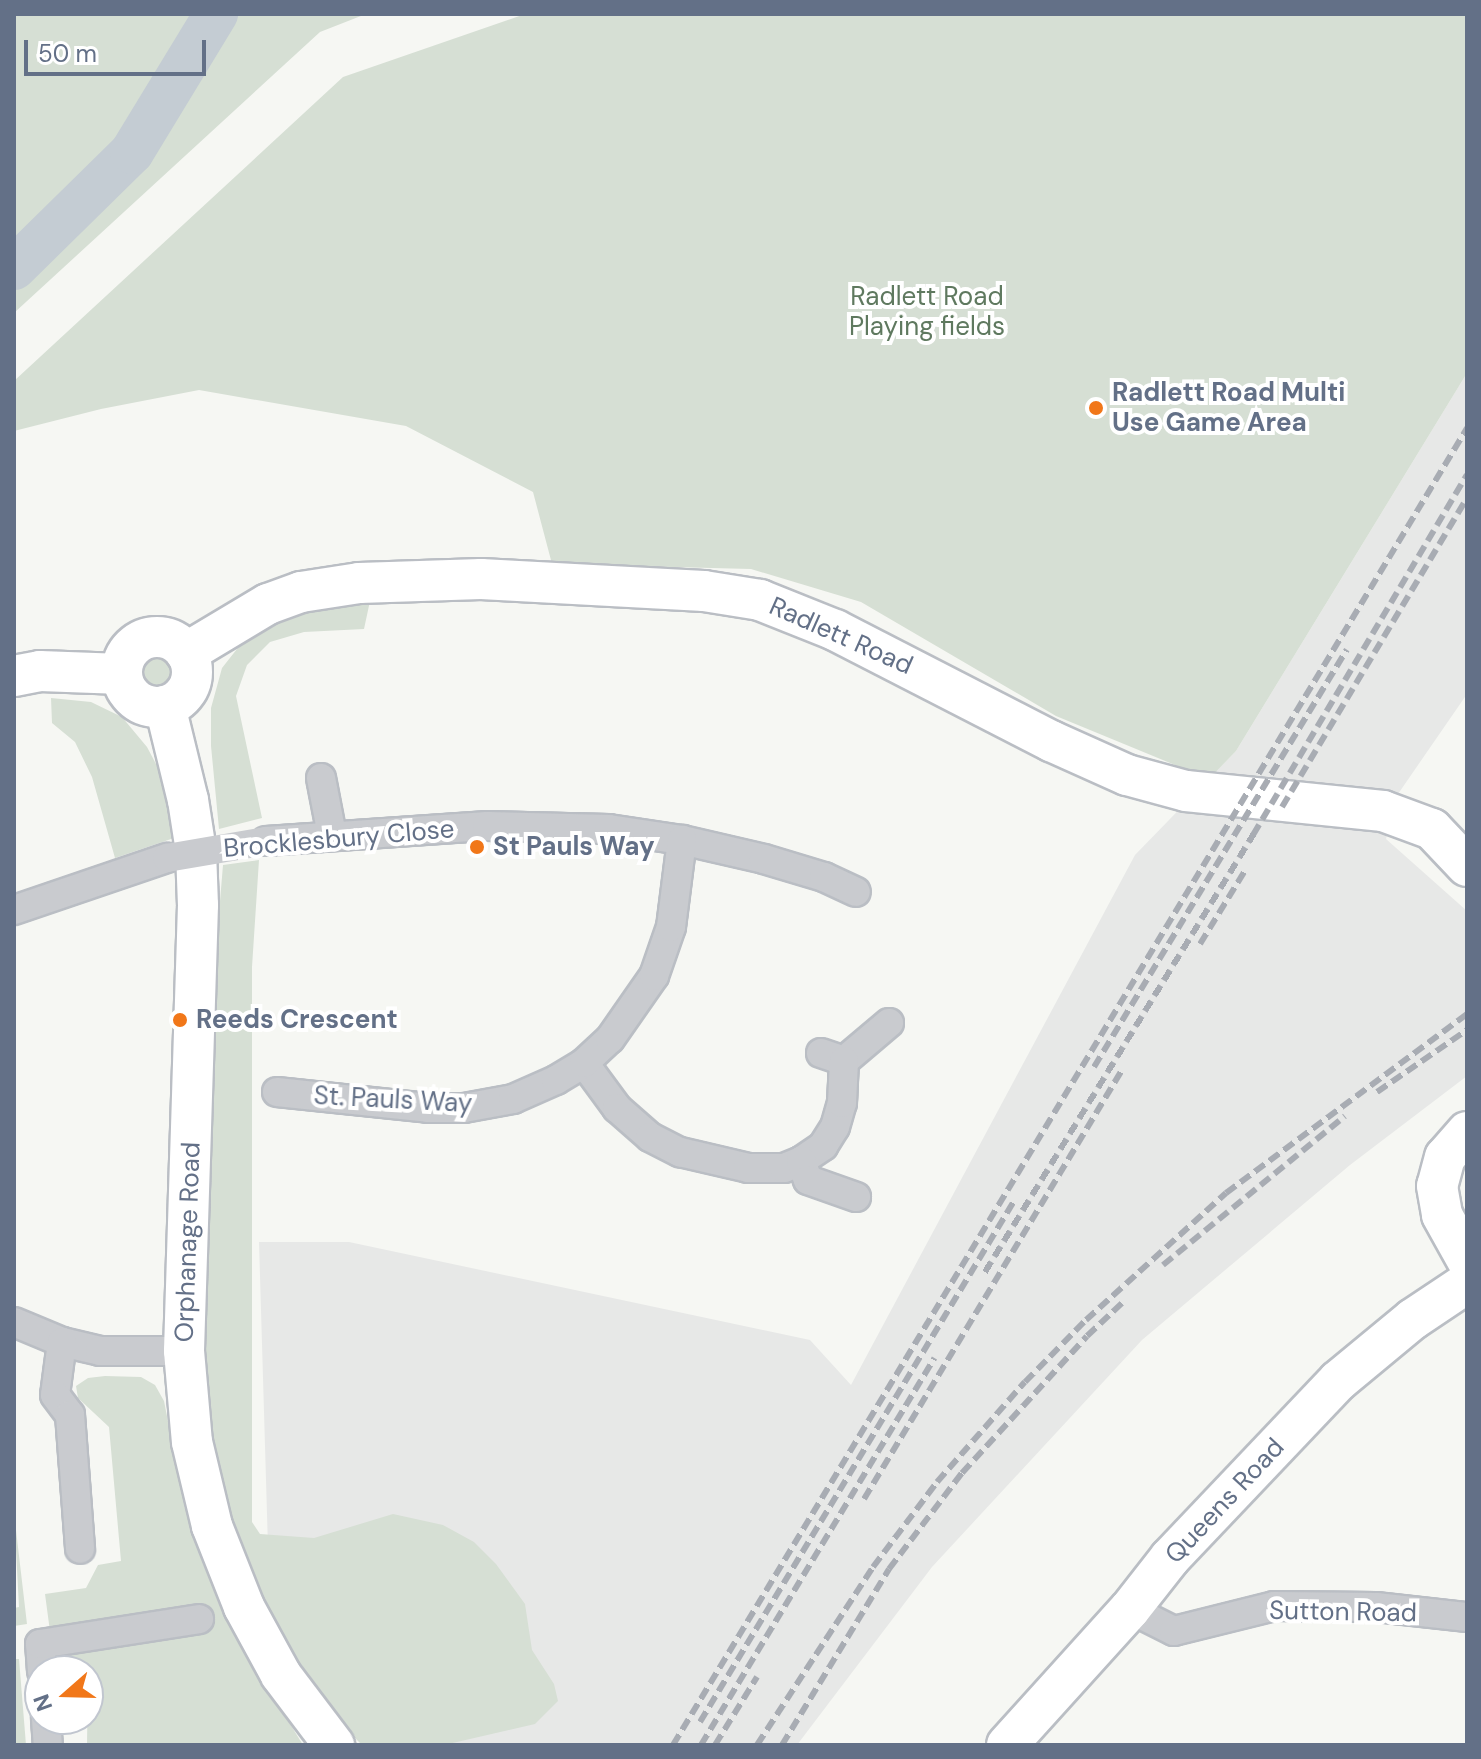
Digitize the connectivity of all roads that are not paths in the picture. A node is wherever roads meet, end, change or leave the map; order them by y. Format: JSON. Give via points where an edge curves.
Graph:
{"nodes":[{"id":1,"x":186,"y":653,"type":"junction"},
{"id":2,"x":122,"y":674,"type":"junction"},
{"id":3,"x":14,"y":676,"type":"edge"},
{"id":4,"x":165,"y":706,"type":"junction"},
{"id":5,"x":321,"y":778,"type":"dead end"},
{"id":6,"x":332,"y":835,"type":"junction"},
{"id":7,"x":682,"y":840,"type":"junction"},
{"id":8,"x":1466,"y":861,"type":"edge"},
{"id":9,"x":856,"y":892,"type":"dead end"},
{"id":10,"x":14,"y":910,"type":"edge"},
{"id":11,"x":889,"y":1023,"type":"dead end"},
{"id":12,"x":584,"y":1063,"type":"junction"},
{"id":13,"x":277,"y":1092,"type":"dead end"},
{"id":14,"x":1467,"y":1132,"type":"edge"},
{"id":15,"x":801,"y":1161,"type":"junction"},
{"id":16,"x":856,"y":1197,"type":"dead end"},
{"id":17,"x":1467,"y":1260,"type":"edge"},
{"id":18,"x":1467,"y":1283,"type":"edge"},
{"id":19,"x":14,"y":1322,"type":"edge"},
{"id":20,"x":62,"y":1342,"type":"junction"},
{"id":21,"x":184,"y":1351,"type":"junction"},
{"id":22,"x":80,"y":1549,"type":"dead end"},
{"id":23,"x":1130,"y":1609,"type":"junction"},
{"id":24,"x":1467,"y":1617,"type":"edge"},
{"id":25,"x":199,"y":1619,"type":"dead end"},
{"id":26,"x":41,"y":1655,"type":"edge"},
{"id":27,"x":334,"y":1745,"type":"edge"},
{"id":28,"x":1007,"y":1745,"type":"edge"}],
"edges":[{"from":1,"to":2,"type":"street","via":[[168,639],[146,639],[128,652]]},
{"from":1,"to":4,"type":"street","via":[[190,685],[176,702]]},
{"from":1,"to":8,"type":"street","name":"Radlett Road","via":[[268,604],[301,592],[359,583],[481,579],[719,593],[760,600],[835,630],[1127,775],[1186,791],[1383,811],[1420,822]]},
{"from":2,"to":3,"type":"street","via":[[40,671]]},
{"from":2,"to":4,"type":"street","via":[[136,700]]},
{"from":4,"to":21,"type":"street","name":"Orphanage Road","via":[[188,800],[197,891]]},
{"from":5,"to":6,"type":"street"},
{"from":6,"to":7,"type":"street","name":"Brocklesbury Close","via":[[501,826],[609,829]]},
{"from":6,"to":10,"type":"street","name":"Brocklesbury Close","bridge":true,"via":[[167,858]]},
{"from":7,"to":9,"type":"street","name":"Brocklesbury Close","via":[[764,859]]},
{"from":7,"to":12,"type":"street","name":"St. Pauls Way","via":[[671,927],[654,976],[622,1026]]},
{"from":11,"to":15,"type":"street","via":[[832,1057],[842,1103],[835,1127],[823,1146]]},
{"from":12,"to":13,"type":"street","name":"St. Pauls Way","via":[[531,1092],[488,1106],[428,1108]]},
{"from":12,"to":15,"type":"street","via":[[631,1122],[680,1152],[748,1168],[784,1168]]},
{"from":14,"to":17,"type":"street","via":[[1445,1157],[1437,1186],[1442,1215]]},
{"from":15,"to":16,"type":"street","via":[[808,1180]]},
{"from":18,"to":23,"type":"street","name":"Queens Road","via":[[1338,1381],[1170,1558]]},
{"from":19,"to":20,"type":"street"},
{"from":20,"to":21,"type":"street","via":[[100,1351]]},
{"from":20,"to":22,"type":"street","via":[[55,1395],[70,1415]]},
{"from":21,"to":27,"type":"street","name":"Orphanage Road","via":[[198,1479],[226,1564],[281,1675]]},
{"from":23,"to":24,"type":"street","name":"Sutton Road","via":[[1174,1631],[1274,1606],[1376,1607]]},
{"from":23,"to":28,"type":"street","name":"Queens Road"},
{"from":25,"to":26,"type":"street","via":[[40,1644]]}]}
